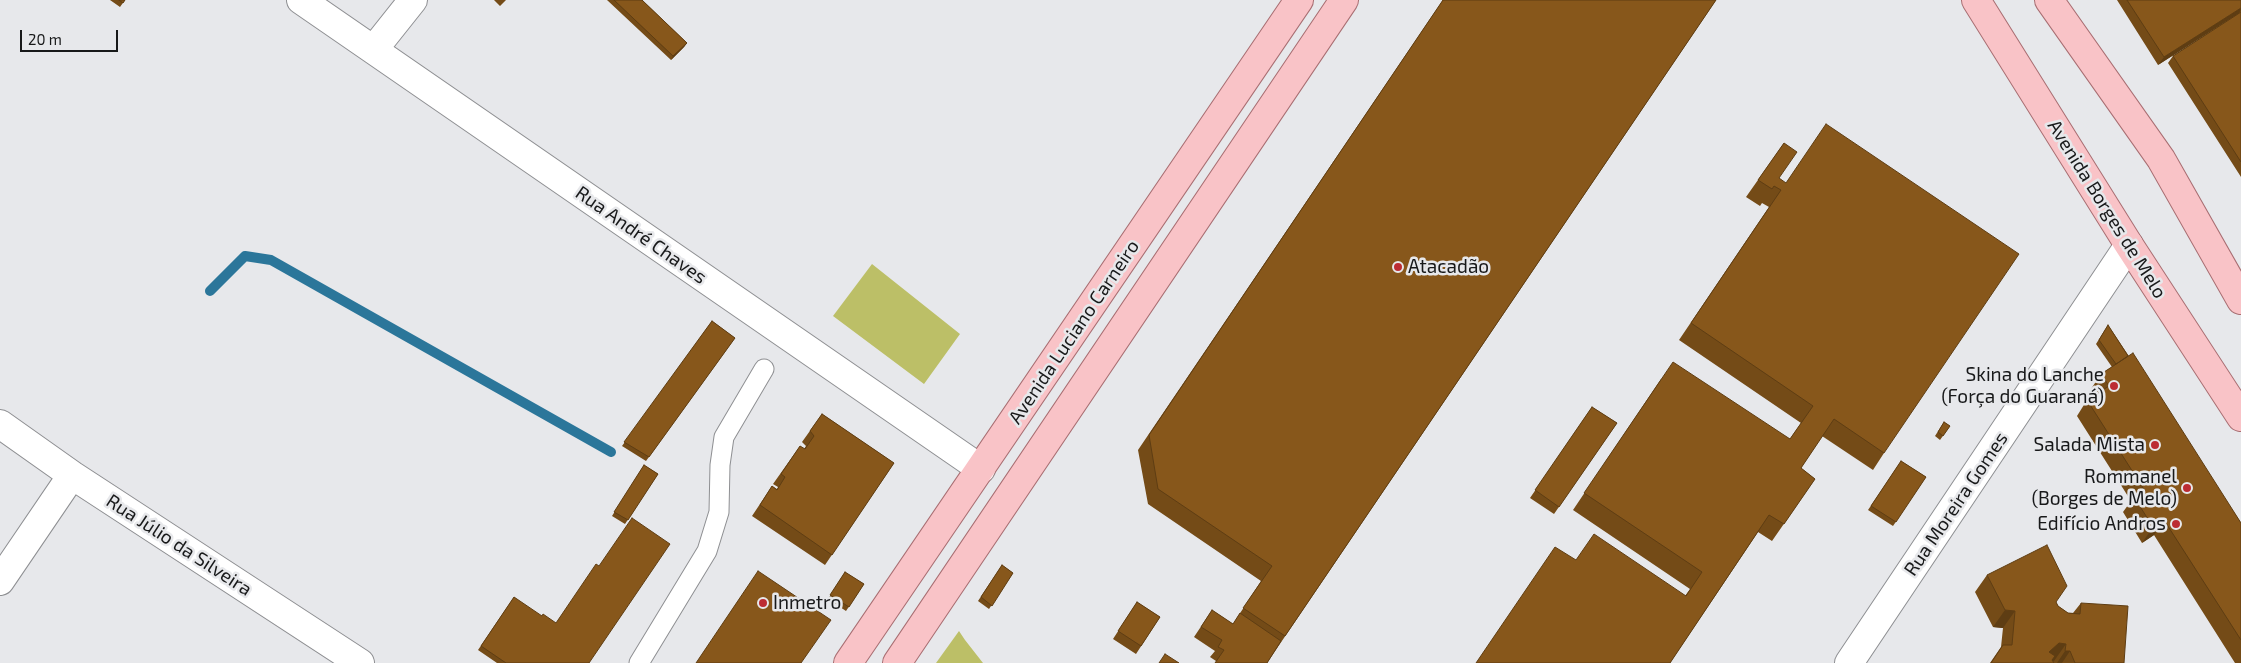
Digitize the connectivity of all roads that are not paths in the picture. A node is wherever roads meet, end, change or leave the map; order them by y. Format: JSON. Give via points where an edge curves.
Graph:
{"nodes":[{"id":1,"x":301,"y":0,"type":"edge"},
{"id":2,"x":413,"y":0,"type":"edge"},
{"id":3,"x":1298,"y":0,"type":"edge"},
{"id":4,"x":1344,"y":0,"type":"edge"},
{"id":5,"x":1976,"y":0,"type":"edge"},
{"id":6,"x":2050,"y":0,"type":"edge"},
{"id":7,"x":374,"y":49,"type":"junction"},
{"id":8,"x":2129,"y":245,"type":"junction"},
{"id":9,"x":2241,"y":300,"type":"edge"},
{"id":10,"x":764,"y":369,"type":"dead end"},
{"id":11,"x":2241,"y":417,"type":"edge"},
{"id":12,"x":0,"y":424,"type":"edge"},
{"id":13,"x":981,"y":469,"type":"junction"},
{"id":14,"x":72,"y":475,"type":"junction"},
{"id":15,"x":0,"y":581,"type":"edge"},
{"id":16,"x":861,"y":643,"type":"edge"},
{"id":17,"x":903,"y":654,"type":"edge"},
{"id":18,"x":360,"y":663,"type":"edge"},
{"id":19,"x":639,"y":663,"type":"edge"},
{"id":20,"x":1849,"y":663,"type":"edge"}],
"edges":[{"from":1,"to":7,"type":"street","name":"Rua André Chaves"},
{"from":2,"to":7,"type":"street"},
{"from":3,"to":13,"type":"main road","name":"Avenida Luciano Carneiro"},
{"from":4,"to":17,"type":"main road","name":"Avenida Luciano Carneiro"},
{"from":5,"to":8,"type":"main road","name":"Avenida Borges de Melo"},
{"from":6,"to":9,"type":"main road","via":[[2161,159]]},
{"from":7,"to":13,"type":"street","name":"Rua André Chaves"},
{"from":8,"to":11,"type":"main road","name":"Avenida Borges de Melo"},
{"from":8,"to":20,"type":"street","name":"Rua Moreira Gomes"},
{"from":10,"to":19,"type":"lane","via":[[724,437],[719,512],[707,552]]},
{"from":12,"to":14,"type":"street","name":"Rua Júlio da Silveira"},
{"from":13,"to":16,"type":"main road","name":"Avenida Luciano Carneiro"},
{"from":14,"to":15,"type":"street"},
{"from":14,"to":18,"type":"street","name":"Rua Júlio da Silveira"}]}
